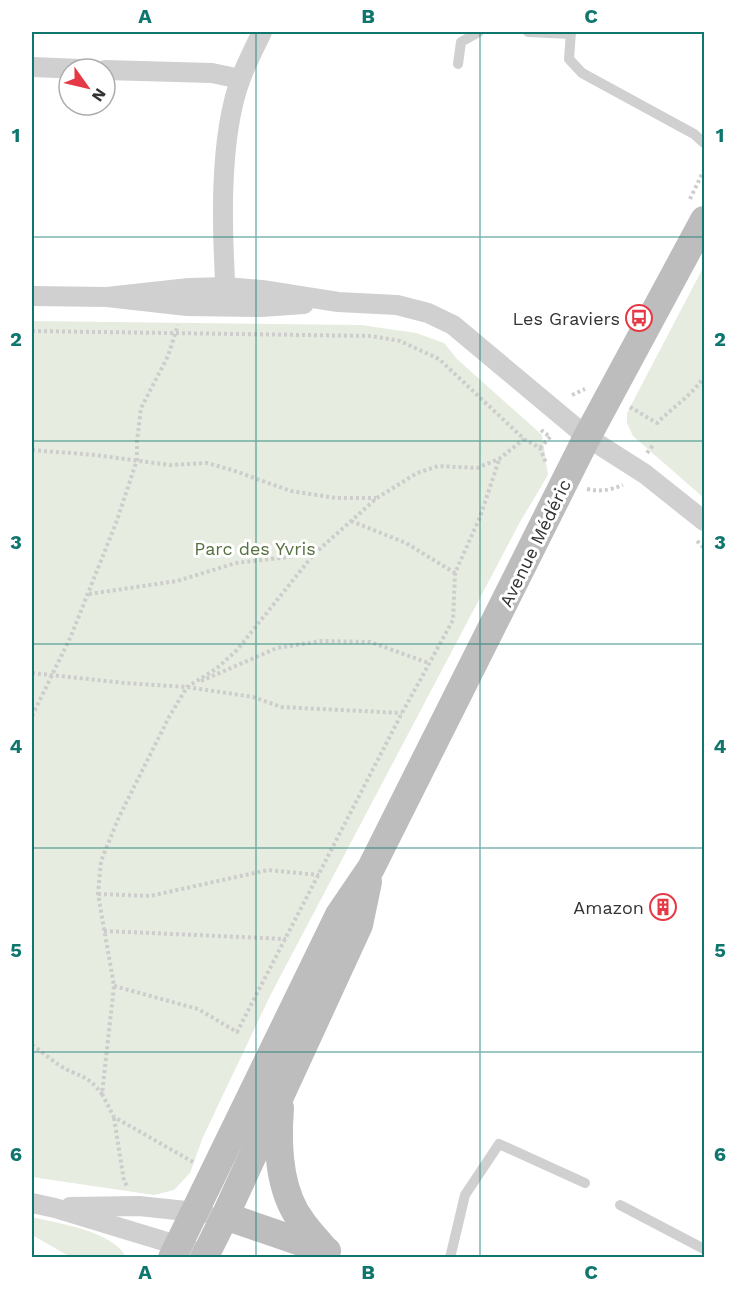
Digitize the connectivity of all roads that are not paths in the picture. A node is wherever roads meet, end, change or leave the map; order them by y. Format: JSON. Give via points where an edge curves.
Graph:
{"nodes":[{"id":1,"x":262,"y":32,"type":"edge"},
{"id":2,"x":479,"y":32,"type":"edge"},
{"id":3,"x":528,"y":32,"type":"edge"},
{"id":4,"x":571,"y":33,"type":"edge"},
{"id":5,"x":458,"y":64,"type":"dead end"},
{"id":6,"x":32,"y":67,"type":"edge"},
{"id":7,"x":57,"y":68,"type":"edge"},
{"id":8,"x":117,"y":70,"type":"edge"},
{"id":9,"x":240,"y":79,"type":"junction"},
{"id":10,"x":705,"y":143,"type":"edge"},
{"id":11,"x":705,"y":220,"type":"edge"},
{"id":12,"x":226,"y":287,"type":"junction"},
{"id":13,"x":32,"y":296,"type":"edge"},
{"id":14,"x":107,"y":297,"type":"junction"},
{"id":15,"x":338,"y":302,"type":"junction"},
{"id":16,"x":227,"y":307,"type":"junction"},
{"id":17,"x":588,"y":437,"type":"junction"},
{"id":18,"x":705,"y":521,"type":"edge"},
{"id":19,"x":371,"y":868,"type":"junction"},
{"id":20,"x":282,"y":1092,"type":"junction"},
{"id":21,"x":585,"y":1183,"type":"dead end"},
{"id":22,"x":32,"y":1203,"type":"edge"},
{"id":23,"x":620,"y":1205,"type":"dead end"},
{"id":24,"x":55,"y":1208,"type":"junction"},
{"id":25,"x":194,"y":1212,"type":"junction"},
{"id":26,"x":225,"y":1216,"type":"junction"},
{"id":27,"x":705,"y":1249,"type":"edge"},
{"id":28,"x":174,"y":1252,"type":"edge"},
{"id":29,"x":333,"y":1254,"type":"edge"},
{"id":30,"x":210,"y":1256,"type":"edge"},
{"id":31,"x":450,"y":1257,"type":"edge"}],
"edges":[{"from":1,"to":9,"type":"street"},
{"from":2,"to":5,"type":"lane","via":[[461,42]]},
{"from":3,"to":4,"type":"lane"},
{"from":4,"to":10,"type":"lane","via":[[568,59],[582,73]]},
{"from":6,"to":7,"type":"street"},
{"from":8,"to":9,"type":"street","via":[[212,73]]},
{"from":9,"to":12,"type":"street","via":[[228,128],[223,205]]},
{"from":11,"to":17,"type":"main road","name":"Avenue Médéric"},
{"from":12,"to":14,"type":"street"},
{"from":12,"to":15,"type":"street"},
{"from":12,"to":16,"type":"street"},
{"from":13,"to":14,"type":"street"},
{"from":14,"to":16,"type":"street"},
{"from":15,"to":16,"type":"street"},
{"from":15,"to":17,"type":"street","via":[[397,305],[453,325]]},
{"from":17,"to":18,"type":"street","via":[[645,474]]},
{"from":17,"to":19,"type":"main road","name":"Avenue Médéric"},
{"from":19,"to":20,"type":"main road","via":[[359,925]]},
{"from":19,"to":25,"type":"main road","via":[[339,915]]},
{"from":20,"to":26,"type":"main road"},
{"from":20,"to":29,"type":"main road","via":[[278,1134],[288,1196],[301,1221]]},
{"from":21,"to":31,"type":"lane","via":[[499,1144],[465,1195]]},
{"from":22,"to":24,"type":"street"},
{"from":23,"to":27,"type":"lane"},
{"from":24,"to":25,"type":"street","via":[[139,1206]]},
{"from":24,"to":28,"type":"street"},
{"from":25,"to":26,"type":"street"},
{"from":25,"to":28,"type":"main road"},
{"from":26,"to":29,"type":"main road"},
{"from":26,"to":30,"type":"main road"},
{"from":28,"to":30,"type":"street"}]}
